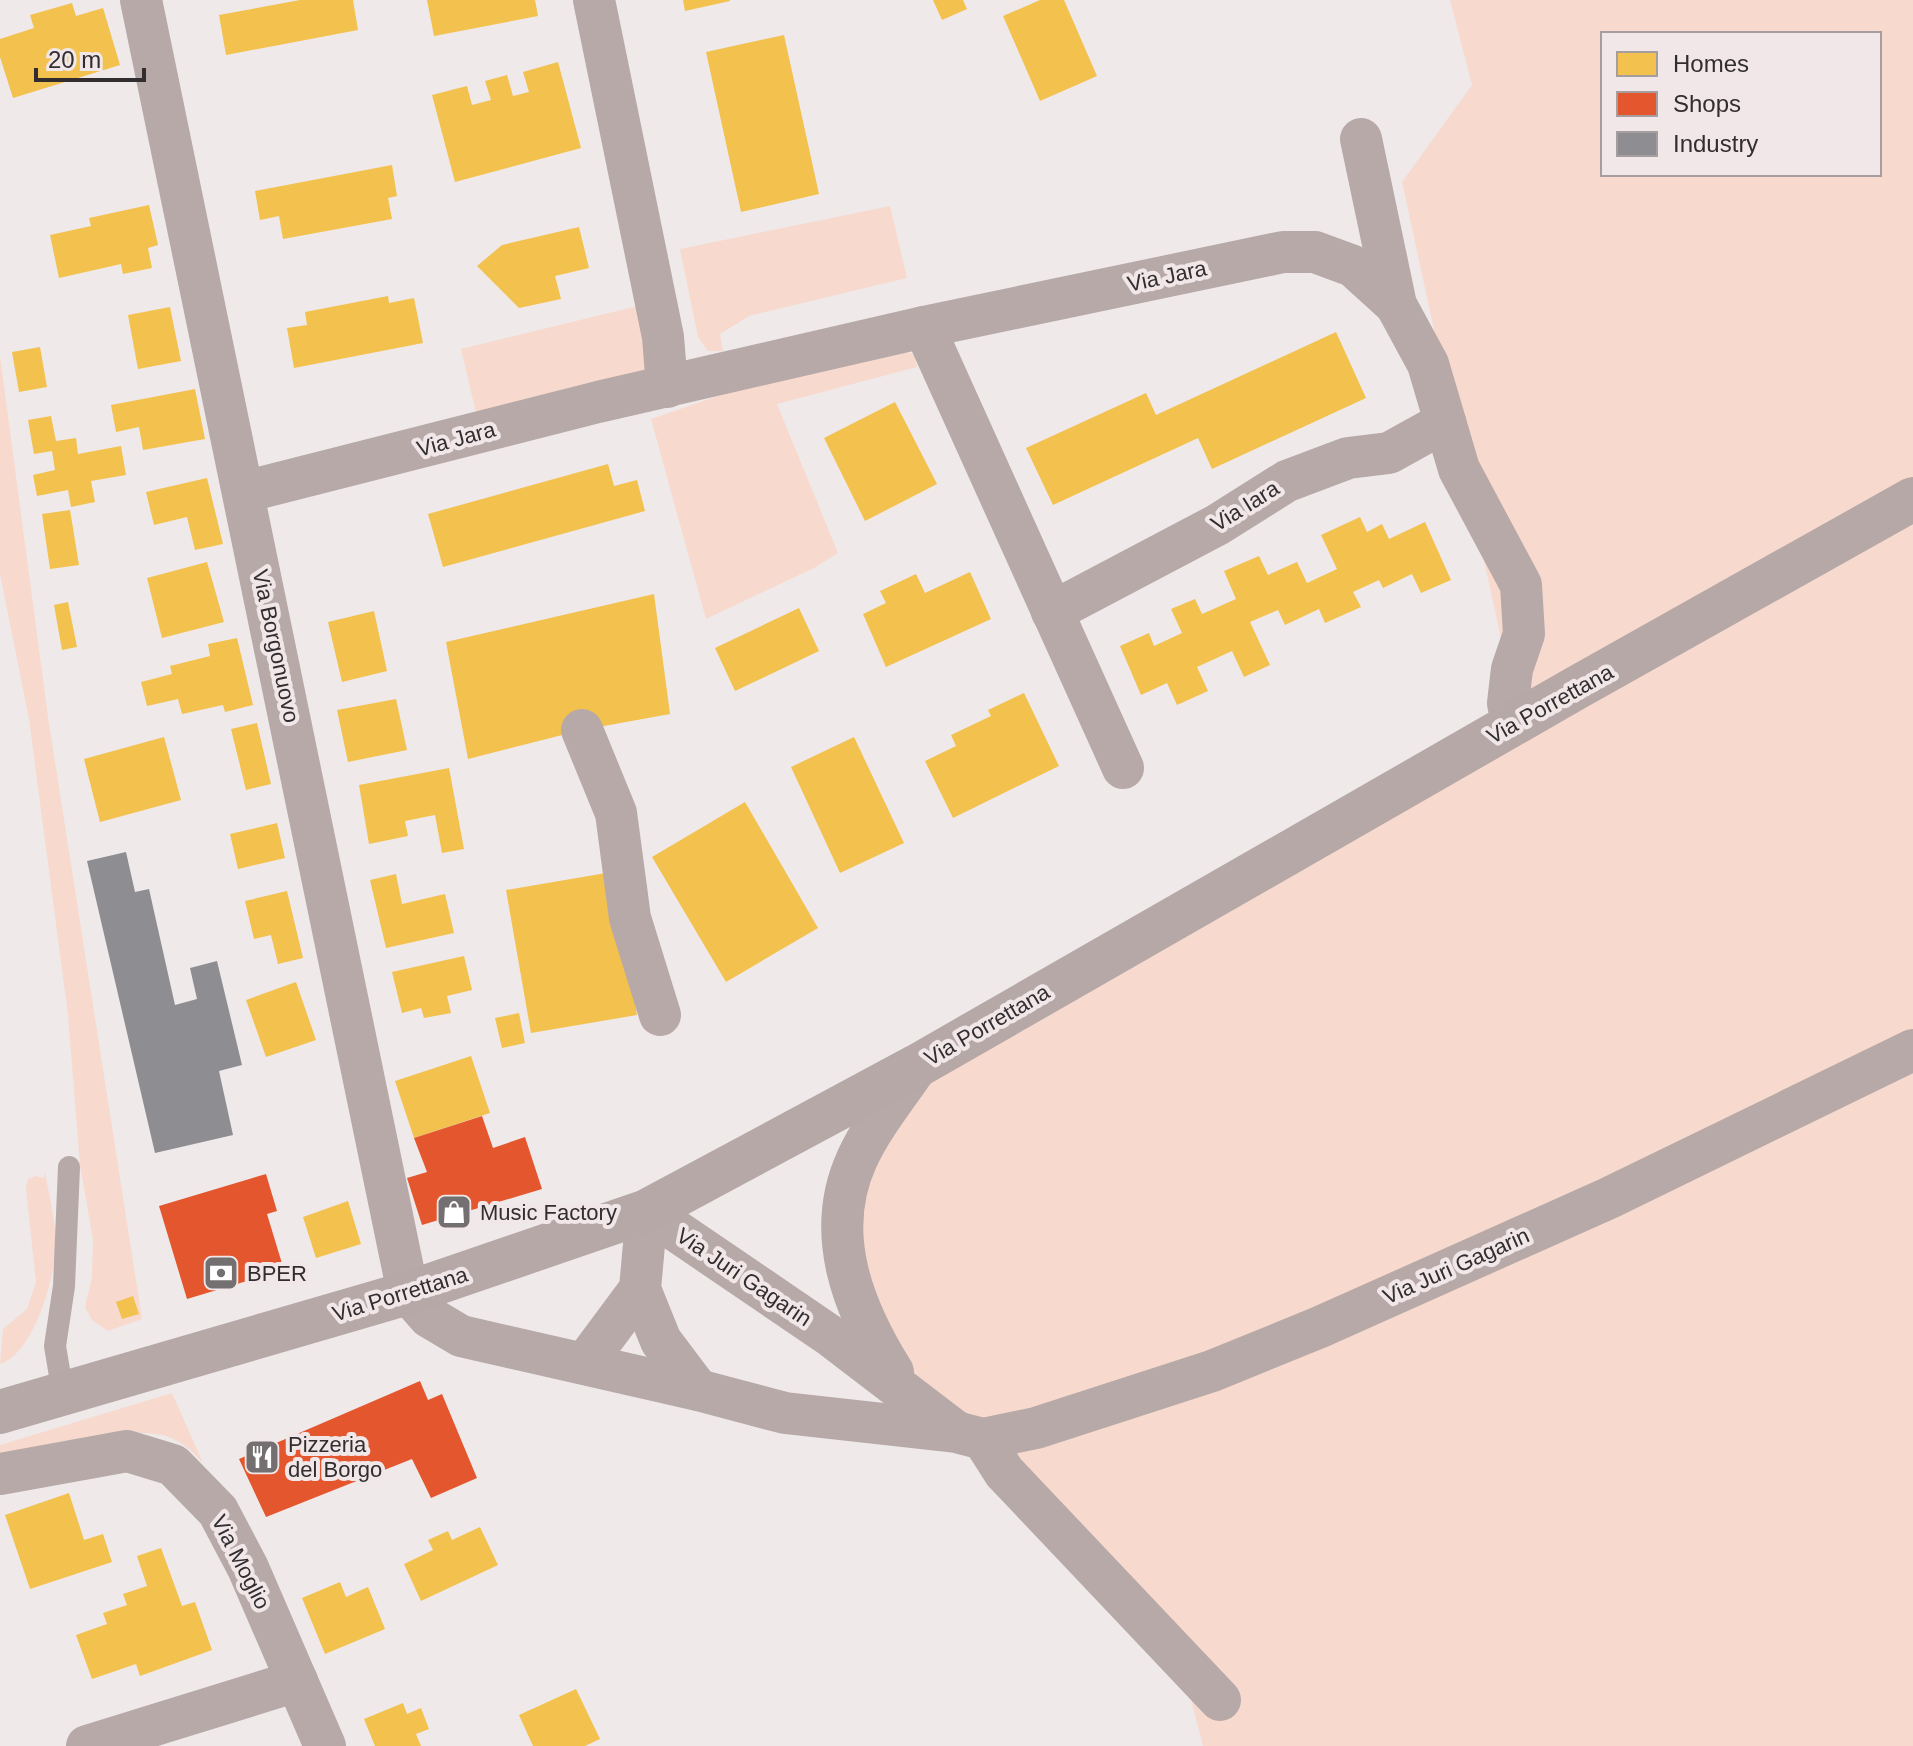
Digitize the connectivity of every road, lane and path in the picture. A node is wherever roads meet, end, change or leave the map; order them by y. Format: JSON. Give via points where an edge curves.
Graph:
{"nodes":[{"id":1,"x":141,"y":0,"type":"edge"},
{"id":2,"x":594,"y":0,"type":"edge"},
{"id":3,"x":1361,"y":139,"type":"dead end"},
{"id":4,"x":1396,"y":305,"type":"junction"},
{"id":5,"x":924,"y":327,"type":"junction"},
{"id":6,"x":667,"y":387,"type":"junction"},
{"id":7,"x":1445,"y":422,"type":"junction"},
{"id":8,"x":244,"y":492,"type":"junction"},
{"id":9,"x":1913,"y":499,"type":"edge"},
{"id":10,"x":1052,"y":612,"type":"junction"},
{"id":11,"x":1512,"y":725,"type":"junction"},
{"id":12,"x":582,"y":730,"type":"dead end"},
{"id":13,"x":1123,"y":768,"type":"dead end"},
{"id":14,"x":660,"y":1015,"type":"dead end"},
{"id":15,"x":1913,"y":1050,"type":"edge"},
{"id":16,"x":917,"y":1066,"type":"junction"},
{"id":17,"x":69,"y":1167,"type":"dead end"},
{"id":18,"x":647,"y":1211,"type":"junction"},
{"id":19,"x":640,"y":1289,"type":"junction"},
{"id":20,"x":408,"y":1293,"type":"junction"},
{"id":21,"x":585,"y":1363,"type":"junction"},
{"id":22,"x":698,"y":1390,"type":"junction"},
{"id":23,"x":904,"y":1390,"type":"junction"},
{"id":24,"x":63,"y":1394,"type":"junction"},
{"id":25,"x":0,"y":1412,"type":"edge"},
{"id":26,"x":970,"y":1436,"type":"junction"},
{"id":27,"x":0,"y":1474,"type":"edge"},
{"id":28,"x":297,"y":1681,"type":"junction"},
{"id":29,"x":1220,"y":1700,"type":"dead end"},
{"id":30,"x":87,"y":1746,"type":"edge"},
{"id":31,"x":325,"y":1746,"type":"edge"}],
"edges":[{"from":1,"to":8,"type":"street","name":"Via Borgonuovo"},
{"from":2,"to":6,"type":"street","via":[[663,337]]},
{"from":3,"to":4,"type":"street","name":"Via Jara"},
{"from":4,"to":5,"type":"street","name":"Via Jara","via":[[1353,266],[1315,252],[1283,252]]},
{"from":4,"to":7,"type":"street","name":"Via Jara","via":[[1428,364]]},
{"from":5,"to":6,"type":"street","name":"Via Jara"},
{"from":5,"to":10,"type":"street"},
{"from":6,"to":8,"type":"street","name":"Via Jara"},
{"from":7,"to":10,"type":"street","name":"Via Iara","via":[[1389,453],[1348,458],[1287,481],[1217,525]]},
{"from":7,"to":11,"type":"street","name":"Via Jara","via":[[1459,469],[1521,585],[1524,634],[1512,669]]},
{"from":8,"to":20,"type":"street","name":"Via Borgonuovo"},
{"from":9,"to":11,"type":"main road","name":"Via Porrettana"},
{"from":10,"to":13,"type":"street"},
{"from":11,"to":16,"type":"main road","name":"Via Porrettana"},
{"from":12,"to":14,"type":"street","via":[[616,813],[630,918]]},
{"from":15,"to":26,"type":"street","name":"Via Juri Gagarin","via":[[1609,1198],[1320,1327],[1212,1371],[1036,1428]]},
{"from":16,"to":18,"type":"main road","name":"Via Porrettana"},
{"from":16,"to":23,"type":"street","name":"Via Juri Gagarin","via":[[857,1158],[847,1185],[840,1237],[850,1286],[865,1323]]},
{"from":17,"to":24,"type":"lane","via":[[64,1286],[55,1346]]},
{"from":18,"to":19,"type":"street","name":"Via Juri Gagarin"},
{"from":18,"to":20,"type":"main road","name":"Via Porrettana"},
{"from":18,"to":23,"type":"street","name":"Via Juri Gagarin"},
{"from":19,"to":21,"type":"street"},
{"from":19,"to":22,"type":"street","name":"Via Juri Gagarin","via":[[661,1341]]},
{"from":20,"to":21,"type":"street","name":"Via Juri Gagarin","via":[[429,1317],[461,1336]]},
{"from":20,"to":24,"type":"main road","name":"Via Porrettana"},
{"from":21,"to":22,"type":"street","name":"Via Juri Gagarin"},
{"from":22,"to":26,"type":"street","name":"Via Juri Gagarin","via":[[785,1413]]},
{"from":23,"to":26,"type":"street","name":"Via Juri Gagarin","via":[[924,1410]]},
{"from":24,"to":25,"type":"main road","name":"Via Porrettana"},
{"from":26,"to":29,"type":"street","name":"Via Juri Gagarin"},
{"from":27,"to":28,"type":"street","name":"Via Moglio","via":[[127,1451],[173,1465],[218,1511]]},
{"from":28,"to":30,"type":"street"},
{"from":28,"to":31,"type":"street","name":"Via Moglio"}]}
